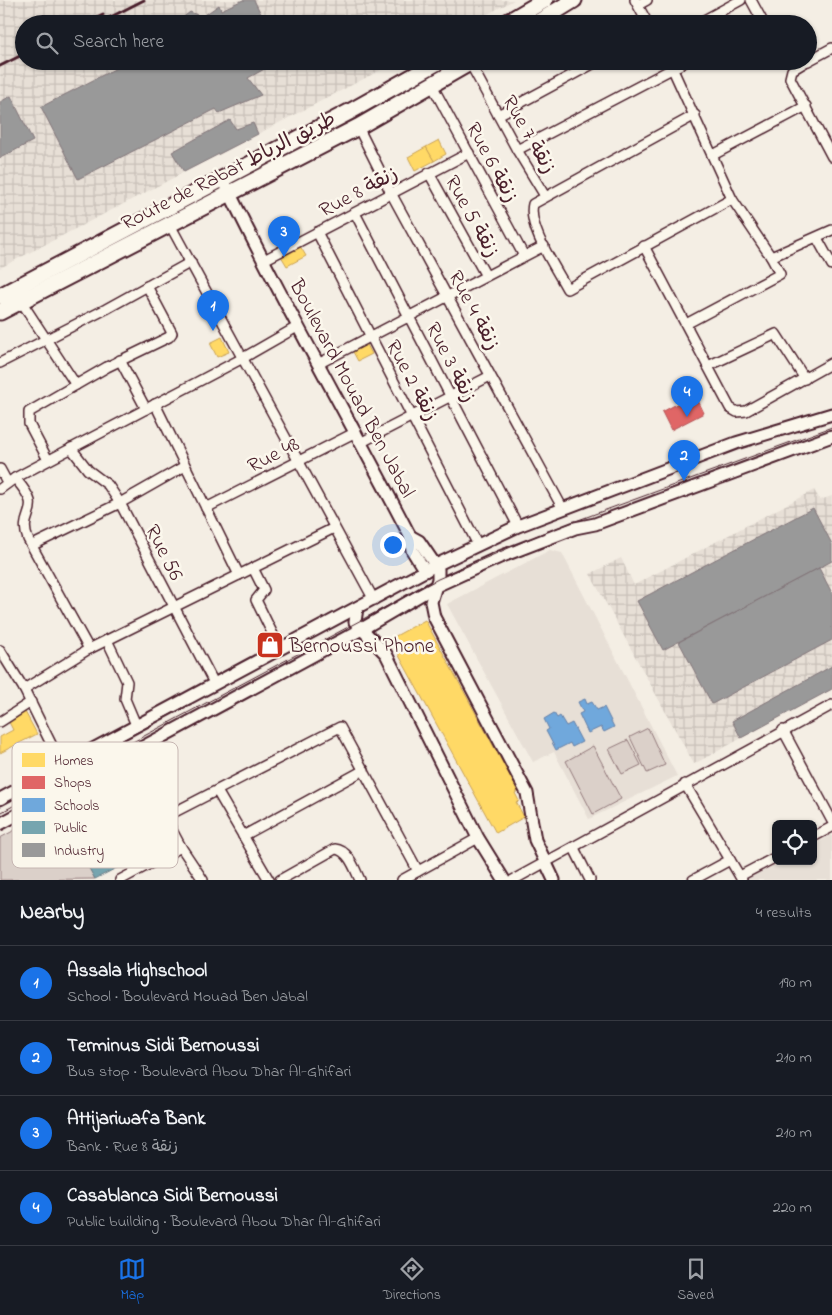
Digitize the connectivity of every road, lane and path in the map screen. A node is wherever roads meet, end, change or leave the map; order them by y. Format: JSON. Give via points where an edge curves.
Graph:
{"nodes":[{"id":1,"x":545,"y":0,"type":"edge"},
{"id":2,"x":574,"y":0,"type":"edge"},
{"id":3,"x":647,"y":0,"type":"edge"},
{"id":4,"x":741,"y":0,"type":"edge"},
{"id":5,"x":751,"y":0,"type":"edge"},
{"id":6,"x":637,"y":2,"type":"edge"},
{"id":7,"x":519,"y":15,"type":"edge"},
{"id":8,"x":550,"y":15,"type":"edge"},
{"id":9,"x":644,"y":15,"type":"edge"},
{"id":10,"x":714,"y":15,"type":"edge"},
{"id":11,"x":758,"y":15,"type":"edge"},
{"id":12,"x":832,"y":48,"type":"edge"},
{"id":13,"x":817,"y":56,"type":"edge"},
{"id":14,"x":423,"y":70,"type":"edge"},
{"id":15,"x":458,"y":70,"type":"edge"},
{"id":16,"x":476,"y":70,"type":"edge"},
{"id":17,"x":581,"y":70,"type":"edge"},
{"id":18,"x":662,"y":70,"type":"edge"},
{"id":19,"x":673,"y":70,"type":"edge"},
{"id":20,"x":789,"y":70,"type":"edge"},
{"id":21,"x":432,"y":85,"type":"junction"},
{"id":22,"x":806,"y":106,"type":"junction"},
{"id":23,"x":695,"y":114,"type":"junction"},
{"id":24,"x":498,"y":115,"type":"junction"},
{"id":25,"x":358,"y":127,"type":"junction"},
{"id":26,"x":516,"y":150,"type":"junction"},
{"id":27,"x":468,"y":153,"type":"junction"},
{"id":28,"x":713,"y":155,"type":"junction"},
{"id":29,"x":832,"y":156,"type":"edge"},
{"id":30,"x":429,"y":173,"type":"junction"},
{"id":31,"x":222,"y":178,"type":"junction"},
{"id":32,"x":229,"y":192,"type":"junction"},
{"id":33,"x":391,"y":193,"type":"junction"},
{"id":34,"x":545,"y":196,"type":"junction"},
{"id":35,"x":732,"y":199,"type":"junction"},
{"id":36,"x":355,"y":213,"type":"junction"},
{"id":37,"x":169,"y":223,"type":"junction"},
{"id":38,"x":832,"y":230,"type":"edge"},
{"id":39,"x":317,"y":232,"type":"junction"},
{"id":40,"x":817,"y":238,"type":"junction"},
{"id":41,"x":544,"y":246,"type":"junction"},
{"id":42,"x":644,"y":246,"type":"junction"},
{"id":43,"x":524,"y":256,"type":"junction"},
{"id":44,"x":771,"y":257,"type":"junction"},
{"id":45,"x":264,"y":260,"type":"junction"},
{"id":46,"x":192,"y":262,"type":"junction"},
{"id":47,"x":832,"y":265,"type":"edge"},
{"id":48,"x":486,"y":276,"type":"junction"},
{"id":49,"x":147,"y":286,"type":"junction"},
{"id":50,"x":0,"y":296,"type":"edge"},
{"id":51,"x":447,"y":296,"type":"junction"},
{"id":52,"x":21,"y":301,"type":"junction"},
{"id":53,"x":0,"y":312,"type":"edge"},
{"id":54,"x":409,"y":316,"type":"junction"},
{"id":55,"x":686,"y":324,"type":"junction"},
{"id":56,"x":297,"y":327,"type":"junction"},
{"id":57,"x":371,"y":336,"type":"junction"},
{"id":58,"x":46,"y":339,"type":"junction"},
{"id":59,"x":243,"y":358,"type":"junction"},
{"id":60,"x":120,"y":360,"type":"junction"},
{"id":61,"x":0,"y":363,"type":"edge"},
{"id":62,"x":832,"y":363,"type":"edge"},
{"id":63,"x":318,"y":364,"type":"junction"},
{"id":64,"x":708,"y":366,"type":"junction"},
{"id":65,"x":490,"y":376,"type":"junction"},
{"id":66,"x":805,"y":379,"type":"junction"},
{"id":67,"x":76,"y":385,"type":"junction"},
{"id":68,"x":450,"y":397,"type":"junction"},
{"id":69,"x":155,"y":404,"type":"junction"},
{"id":70,"x":146,"y":409,"type":"junction"},
{"id":71,"x":832,"y":414,"type":"edge"},
{"id":72,"x":413,"y":415,"type":"junction"},
{"id":73,"x":832,"y":436,"type":"edge"},
{"id":74,"x":359,"y":437,"type":"junction"},
{"id":75,"x":71,"y":448,"type":"junction"},
{"id":76,"x":48,"y":460,"type":"junction"},
{"id":77,"x":299,"y":460,"type":"junction"},
{"id":78,"x":185,"y":466,"type":"junction"},
{"id":79,"x":0,"y":469,"type":"edge"},
{"id":80,"x":11,"y":480,"type":"junction"},
{"id":81,"x":0,"y":489,"type":"edge"},
{"id":82,"x":120,"y":503,"type":"junction"},
{"id":83,"x":206,"y":508,"type":"junction"},
{"id":84,"x":562,"y":509,"type":"junction"},
{"id":85,"x":518,"y":526,"type":"junction"},
{"id":86,"x":334,"y":528,"type":"junction"},
{"id":87,"x":410,"y":536,"type":"junction"},
{"id":88,"x":478,"y":544,"type":"junction"},
{"id":89,"x":33,"y":545,"type":"junction"},
{"id":90,"x":436,"y":565,"type":"junction"},
{"id":91,"x":253,"y":568,"type":"junction"},
{"id":92,"x":425,"y":571,"type":"junction"},
{"id":93,"x":239,"y":575,"type":"junction"},
{"id":94,"x":434,"y":587,"type":"junction"},
{"id":95,"x":374,"y":600,"type":"junction"},
{"id":96,"x":174,"y":608,"type":"junction"},
{"id":97,"x":357,"y":608,"type":"junction"},
{"id":98,"x":362,"y":629,"type":"junction"},
{"id":99,"x":107,"y":640,"type":"junction"},
{"id":100,"x":89,"y":649,"type":"junction"},
{"id":101,"x":280,"y":649,"type":"junction"},
{"id":102,"x":0,"y":650,"type":"edge"},
{"id":103,"x":214,"y":683,"type":"junction"},
{"id":104,"x":24,"y":689,"type":"junction"},
{"id":105,"x":30,"y":702,"type":"junction"},
{"id":106,"x":832,"y":705,"type":"edge"},
{"id":107,"x":0,"y":722,"type":"edge"},
{"id":108,"x":136,"y":725,"type":"junction"},
{"id":109,"x":783,"y":730,"type":"junction"},
{"id":110,"x":50,"y":742,"type":"edge"},
{"id":111,"x":105,"y":742,"type":"edge"},
{"id":112,"x":153,"y":742,"type":"edge"},
{"id":113,"x":364,"y":770,"type":"junction"},
{"id":114,"x":685,"y":784,"type":"junction"},
{"id":115,"x":217,"y":791,"type":"junction"},
{"id":116,"x":12,"y":793,"type":"edge"},
{"id":117,"x":0,"y":799,"type":"edge"},
{"id":118,"x":178,"y":810,"type":"edge"},
{"id":119,"x":12,"y":818,"type":"edge"},
{"id":120,"x":832,"y":821,"type":"edge"},
{"id":121,"x":0,"y":824,"type":"edge"},
{"id":122,"x":832,"y":827,"type":"edge"},
{"id":123,"x":817,"y":835,"type":"edge"},
{"id":124,"x":243,"y":836,"type":"junction"},
{"id":125,"x":478,"y":838,"type":"junction"},
{"id":126,"x":178,"y":841,"type":"edge"},
{"id":127,"x":181,"y":847,"type":"junction"},
{"id":128,"x":574,"y":848,"type":"junction"},
{"id":129,"x":178,"y":849,"type":"edge"},
{"id":130,"x":772,"y":859,"type":"edge"},
{"id":131,"x":730,"y":860,"type":"junction"},
{"id":132,"x":545,"y":862,"type":"junction"},
{"id":133,"x":142,"y":868,"type":"edge"},
{"id":134,"x":418,"y":871,"type":"junction"},
{"id":135,"x":741,"y":878,"type":"edge"},
{"id":136,"x":120,"y":880,"type":"edge"},
{"id":137,"x":203,"y":880,"type":"edge"},
{"id":138,"x":269,"y":880,"type":"edge"},
{"id":139,"x":280,"y":880,"type":"edge"},
{"id":140,"x":360,"y":880,"type":"edge"},
{"id":141,"x":402,"y":880,"type":"edge"},
{"id":142,"x":504,"y":880,"type":"edge"},
{"id":143,"x":513,"y":880,"type":"edge"},
{"id":144,"x":554,"y":880,"type":"edge"},
{"id":145,"x":590,"y":880,"type":"edge"},
{"id":146,"x":694,"y":880,"type":"edge"}],
"edges":[{"from":1,"to":7,"type":"main road"},
{"from":2,"to":8,"type":"main road"},
{"from":3,"to":6,"type":"street"},
{"from":4,"to":10,"type":"street"},
{"from":5,"to":11,"type":"street"},
{"from":6,"to":9,"type":"street"},
{"from":12,"to":13,"type":"street"},
{"from":14,"to":31,"type":"main road","name":"Route de Rabat طريق الرباط"},
{"from":15,"to":21,"type":"main road","name":"Route de Rabat طريق الرباط"},
{"from":16,"to":24,"type":"street","name":"Rue 7 زنقة"},
{"from":17,"to":24,"type":"street"},
{"from":18,"to":26,"type":"street"},
{"from":19,"to":23,"type":"street"},
{"from":20,"to":22,"type":"street","via":[[790,78]]},
{"from":21,"to":25,"type":"main road","name":"Route de Rabat طريق الرباط"},
{"from":21,"to":27,"type":"street","name":"Rue 6 زنقة"},
{"from":22,"to":28,"type":"street"},
{"from":22,"to":29,"type":"street"},
{"from":23,"to":28,"type":"street"},
{"from":23,"to":34,"type":"street"},
{"from":24,"to":26,"type":"street","name":"Rue 7 زنقة"},
{"from":25,"to":32,"type":"main road","name":"Route de Rabat طريق الرباط"},
{"from":25,"to":33,"type":"street","name":"Rue 4 زنقة"},
{"from":26,"to":34,"type":"street","name":"Rue 7 زنقة"},
{"from":27,"to":30,"type":"street","name":"Rue 8 زنقة"},
{"from":27,"to":43,"type":"street","name":"Rue 6 زنقة"},
{"from":28,"to":35,"type":"street"},
{"from":30,"to":33,"type":"street","name":"Rue 8 زنقة"},
{"from":30,"to":48,"type":"street","name":"Rue 5 زنقة"},
{"from":31,"to":32,"type":"street","name":"Boulevard Mouad Ben Jabal"},
{"from":31,"to":50,"type":"main road","name":"Route de Rabat طريق الرباط"},
{"from":32,"to":37,"type":"main road","name":"Route de Rabat طريق الرباط"},
{"from":32,"to":45,"type":"street","name":"Boulevard Mouad Ben Jabal"},
{"from":33,"to":36,"type":"street","name":"Rue 8 زنقة"},
{"from":33,"to":51,"type":"street","name":"Rue 4 زنقة"},
{"from":34,"to":41,"type":"street","via":[[533,204],[532,214]]},
{"from":35,"to":42,"type":"street"},
{"from":35,"to":44,"type":"street"},
{"from":36,"to":39,"type":"street","name":"Rue 8 زنقة"},
{"from":36,"to":54,"type":"street","name":"Rue 3 زنقة"},
{"from":37,"to":46,"type":"street"},
{"from":37,"to":52,"type":"main road","name":"Route de Rabat طريق الرباط"},
{"from":38,"to":40,"type":"street"},
{"from":39,"to":45,"type":"street","name":"Rue 8 زنقة"},
{"from":39,"to":57,"type":"street","name":"Rue 2 زنقة"},
{"from":40,"to":44,"type":"street"},
{"from":40,"to":47,"type":"street"},
{"from":41,"to":42,"type":"street","via":[[567,288]]},
{"from":41,"to":43,"type":"street"},
{"from":42,"to":55,"type":"street"},
{"from":43,"to":48,"type":"street"},
{"from":44,"to":55,"type":"street","via":[[779,276]]},
{"from":45,"to":56,"type":"street","name":"Boulevard Mouad Ben Jabal"},
{"from":46,"to":49,"type":"street"},
{"from":46,"to":59,"type":"street"},
{"from":48,"to":51,"type":"street"},
{"from":49,"to":58,"type":"street"},
{"from":49,"to":60,"type":"street","via":[[172,333],[170,338]]},
{"from":51,"to":54,"type":"street"},
{"from":51,"to":65,"type":"street","name":"Rue 4 زنقة"},
{"from":52,"to":53,"type":"main road","name":"Route de Rabat طريق الرباط"},
{"from":52,"to":58,"type":"street"},
{"from":54,"to":57,"type":"street"},
{"from":54,"to":68,"type":"street","name":"Rue 3 زنقة"},
{"from":55,"to":64,"type":"street"},
{"from":56,"to":59,"type":"street"},
{"from":56,"to":63,"type":"street","name":"Boulevard Mouad Ben Jabal"},
{"from":57,"to":63,"type":"street"},
{"from":57,"to":72,"type":"street","name":"Rue 2 زنقة"},
{"from":58,"to":61,"type":"street"},
{"from":58,"to":67,"type":"street"},
{"from":59,"to":69,"type":"street"},
{"from":59,"to":77,"type":"street"},
{"from":60,"to":67,"type":"street"},
{"from":60,"to":70,"type":"street"},
{"from":62,"to":66,"type":"street"},
{"from":63,"to":74,"type":"street","name":"Boulevard Mouad Ben Jabal"},
{"from":64,"to":66,"type":"street","via":[[776,334]]},
{"from":64,"to":66,"type":"street","via":[[730,408],[737,412],[746,412]]},
{"from":65,"to":68,"type":"street","name":"Rue 48"},
{"from":65,"to":84,"type":"street","name":"Rue 4 زنقة"},
{"from":67,"to":76,"type":"street","via":[[29,412],[29,424]]},
{"from":68,"to":72,"type":"street","name":"Rue 48"},
{"from":68,"to":85,"type":"street","name":"Rue 3 زنقة"},
{"from":69,"to":70,"type":"street"},
{"from":69,"to":78,"type":"street"},
{"from":70,"to":75,"type":"street"},
{"from":71,"to":84,"type":"street","via":[[736,443]]},
{"from":72,"to":74,"type":"street","name":"Rue 48"},
{"from":72,"to":88,"type":"street","name":"Rue 2 زنقة"},
{"from":73,"to":94,"type":"street","via":[[595,524],[575,528]]},
{"from":74,"to":77,"type":"street","name":"Rue 48"},
{"from":74,"to":87,"type":"street","name":"Boulevard Mouad Ben Jabal"},
{"from":75,"to":76,"type":"street"},
{"from":75,"to":82,"type":"street","name":"Rue 56"},
{"from":76,"to":80,"type":"street"},
{"from":77,"to":83,"type":"street","name":"Rue 48"},
{"from":77,"to":86,"type":"street"},
{"from":78,"to":82,"type":"street"},
{"from":78,"to":83,"type":"street"},
{"from":79,"to":80,"type":"street"},
{"from":80,"to":81,"type":"street"},
{"from":80,"to":89,"type":"street","via":[[30,500],[25,531]]},
{"from":82,"to":89,"type":"street"},
{"from":82,"to":96,"type":"street","name":"Rue 56"},
{"from":83,"to":93,"type":"street"},
{"from":84,"to":85,"type":"street"},
{"from":85,"to":88,"type":"street"},
{"from":86,"to":91,"type":"street"},
{"from":86,"to":95,"type":"street"},
{"from":87,"to":90,"type":"street","name":"Boulevard Mouad Ben Jabal","via":[[419,541]]},
{"from":87,"to":92,"type":"street","name":"Boulevard Mouad Ben Jabal","via":[[412,550]]},
{"from":88,"to":90,"type":"street"},
{"from":89,"to":100,"type":"street"},
{"from":90,"to":92,"type":"street"},
{"from":90,"to":94,"type":"street","via":[[438,576]]},
{"from":91,"to":93,"type":"street"},
{"from":91,"to":101,"type":"street","via":[[264,590],[256,600]]},
{"from":92,"to":95,"type":"street"},
{"from":93,"to":96,"type":"street"},
{"from":94,"to":98,"type":"street"},
{"from":94,"to":132,"type":"street","via":[[431,602],[434,617],[527,793],[536,840]]},
{"from":95,"to":97,"type":"street"},
{"from":96,"to":99,"type":"street"},
{"from":96,"to":103,"type":"street","name":"Rue 56"},
{"from":97,"to":98,"type":"street","via":[[355,622]]},
{"from":97,"to":101,"type":"street"},
{"from":98,"to":112,"type":"street"},
{"from":98,"to":125,"type":"street","via":[[386,654]]},
{"from":99,"to":100,"type":"street"},
{"from":99,"to":108,"type":"street","via":[[127,682],[125,699]]},
{"from":100,"to":104,"type":"street"},
{"from":101,"to":103,"type":"street"},
{"from":102,"to":104,"type":"street"},
{"from":103,"to":108,"type":"street"},
{"from":104,"to":105,"type":"street"},
{"from":105,"to":107,"type":"street"},
{"from":105,"to":110,"type":"street"},
{"from":106,"to":109,"type":"street"},
{"from":108,"to":111,"type":"street"},
{"from":109,"to":114,"type":"street"},
{"from":109,"to":120,"type":"street"},
{"from":113,"to":115,"type":"street","via":[[340,727]]},
{"from":113,"to":124,"type":"street"},
{"from":113,"to":134,"type":"street"},
{"from":114,"to":128,"type":"street"},
{"from":114,"to":131,"type":"street"},
{"from":115,"to":118,"type":"street"},
{"from":115,"to":124,"type":"street"},
{"from":116,"to":117,"type":"street"},
{"from":119,"to":121,"type":"street"},
{"from":122,"to":123,"type":"street"},
{"from":124,"to":138,"type":"street"},
{"from":125,"to":134,"type":"street"},
{"from":125,"to":142,"type":"street"},
{"from":126,"to":127,"type":"street"},
{"from":127,"to":129,"type":"street"},
{"from":127,"to":137,"type":"street"},
{"from":128,"to":132,"type":"street"},
{"from":128,"to":145,"type":"street"},
{"from":130,"to":135,"type":"street"},
{"from":131,"to":135,"type":"street"},
{"from":131,"to":146,"type":"street"},
{"from":132,"to":143,"type":"street"},
{"from":132,"to":144,"type":"street"},
{"from":133,"to":136,"type":"street"},
{"from":134,"to":141,"type":"street"},
{"from":139,"to":140,"type":"street","via":[[335,849],[348,857]]}]}
